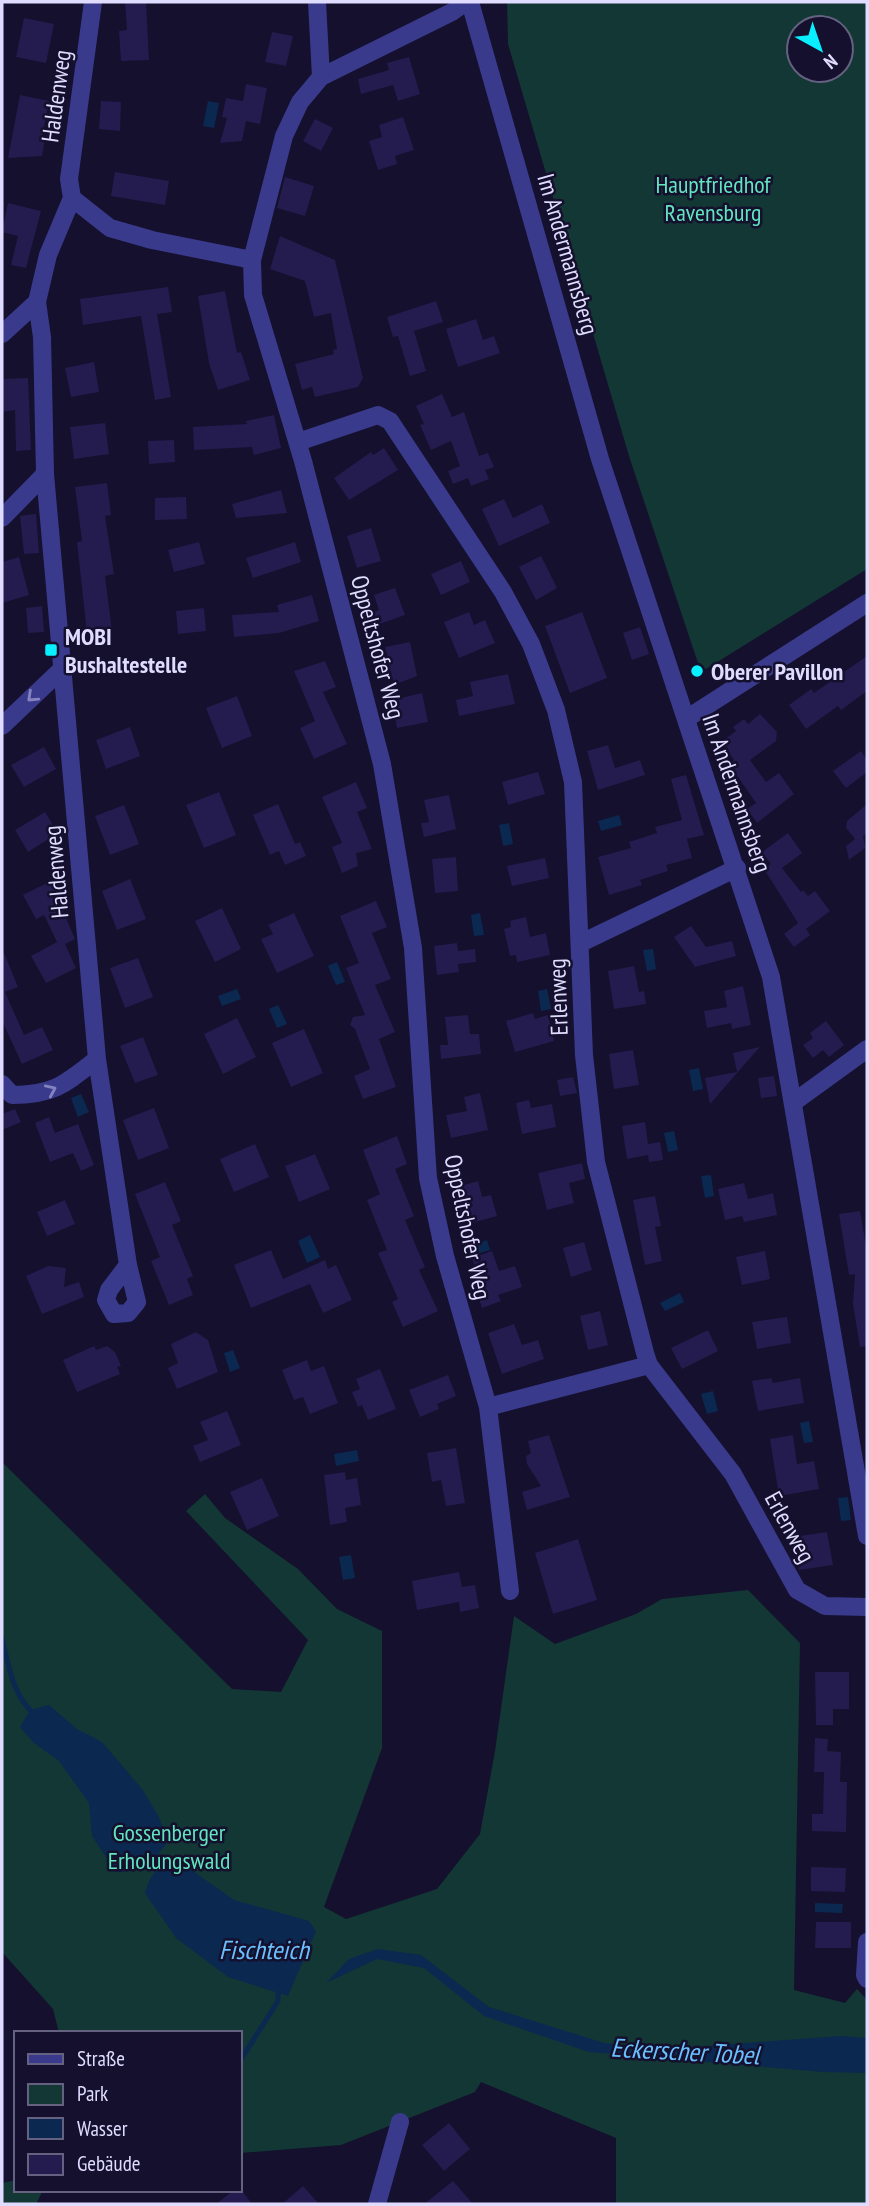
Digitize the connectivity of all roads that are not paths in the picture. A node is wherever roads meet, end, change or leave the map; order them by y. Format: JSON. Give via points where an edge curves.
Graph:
{"nodes":[{"id":1,"x":93,"y":2,"type":"edge"},
{"id":2,"x":317,"y":2,"type":"edge"},
{"id":3,"x":468,"y":2,"type":"edge"},
{"id":4,"x":321,"y":77,"type":"junction"},
{"id":5,"x":72,"y":198,"type":"junction"},
{"id":6,"x":251,"y":260,"type":"junction"},
{"id":7,"x":37,"y":302,"type":"junction"},
{"id":8,"x":2,"y":334,"type":"edge"},
{"id":9,"x":298,"y":442,"type":"junction"},
{"id":10,"x":46,"y":474,"type":"junction"},
{"id":11,"x":2,"y":518,"type":"edge"},
{"id":12,"x":867,"y":603,"type":"edge"},
{"id":13,"x":62,"y":669,"type":"junction"},
{"id":14,"x":687,"y":719,"type":"junction"},
{"id":15,"x":2,"y":726,"type":"edge"},
{"id":16,"x":737,"y":868,"type":"junction"},
{"id":17,"x":581,"y":943,"type":"junction"},
{"id":18,"x":867,"y":1049,"type":"edge"},
{"id":19,"x":97,"y":1059,"type":"junction"},
{"id":20,"x":2,"y":1084,"type":"edge"},
{"id":21,"x":794,"y":1102,"type":"junction"},
{"id":22,"x":128,"y":1265,"type":"dead end"},
{"id":23,"x":649,"y":1365,"type":"junction"},
{"id":24,"x":488,"y":1408,"type":"junction"},
{"id":25,"x":867,"y":1536,"type":"edge"},
{"id":26,"x":510,"y":1591,"type":"dead end"},
{"id":27,"x":867,"y":1607,"type":"edge"},
{"id":28,"x":867,"y":1942,"type":"edge"},
{"id":29,"x":866,"y":1977,"type":"edge"},
{"id":30,"x":400,"y":2122,"type":"dead end"},
{"id":31,"x":377,"y":2204,"type":"edge"}],
"edges":[{"from":1,"to":5,"type":"street","name":"Haldenweg","via":[[69,179]]},
{"from":2,"to":4,"type":"street"},
{"from":3,"to":4,"type":"street","name":"Oppeltshofer Weg"},
{"from":3,"to":14,"type":"street","name":"Im Andermannsberg","via":[[600,459]]},
{"from":4,"to":6,"type":"street","name":"Oppeltshofer Weg","via":[[300,103],[284,136]]},
{"from":5,"to":6,"type":"street","via":[[110,228]]},
{"from":5,"to":7,"type":"street","name":"Haldenweg","via":[[48,255]]},
{"from":6,"to":9,"type":"street","name":"Oppeltshofer Weg","via":[[253,295]]},
{"from":7,"to":8,"type":"street"},
{"from":7,"to":10,"type":"street","name":"Haldenweg"},
{"from":9,"to":17,"type":"street","name":"Erlenweg","via":[[378,415],[390,421],[502,592],[531,644],[556,710],[573,782]]},
{"from":9,"to":24,"type":"street","name":"Oppeltshofer Weg","via":[[382,764],[413,948],[428,1178],[444,1256]]},
{"from":10,"to":11,"type":"street"},
{"from":10,"to":13,"type":"street","name":"Haldenweg"},
{"from":12,"to":14,"type":"street"},
{"from":13,"to":15,"type":"street","one_way":true},
{"from":13,"to":19,"type":"street","name":"Haldenweg"},
{"from":14,"to":16,"type":"street","name":"Im Andermannsberg"},
{"from":16,"to":17,"type":"street"},
{"from":16,"to":21,"type":"street","name":"Im Andermannsberg","via":[[771,977]]},
{"from":17,"to":23,"type":"street","name":"Erlenweg","via":[[584,1055],[596,1162]]},
{"from":18,"to":21,"type":"street"},
{"from":20,"to":19,"type":"street","one_way":true,"via":[[12,1095],[41,1095],[65,1084]]},
{"from":19,"to":22,"type":"street","name":"Haldenweg"},
{"from":21,"to":25,"type":"street","name":"Im Andermannsberg"},
{"from":23,"to":24,"type":"street"},
{"from":23,"to":27,"type":"street","name":"Erlenweg","via":[[733,1474],[797,1590],[825,1606]]},
{"from":24,"to":26,"type":"street","name":"Oppeltshofer Weg"},
{"from":28,"to":29,"type":"street"},
{"from":30,"to":31,"type":"street"}]}
